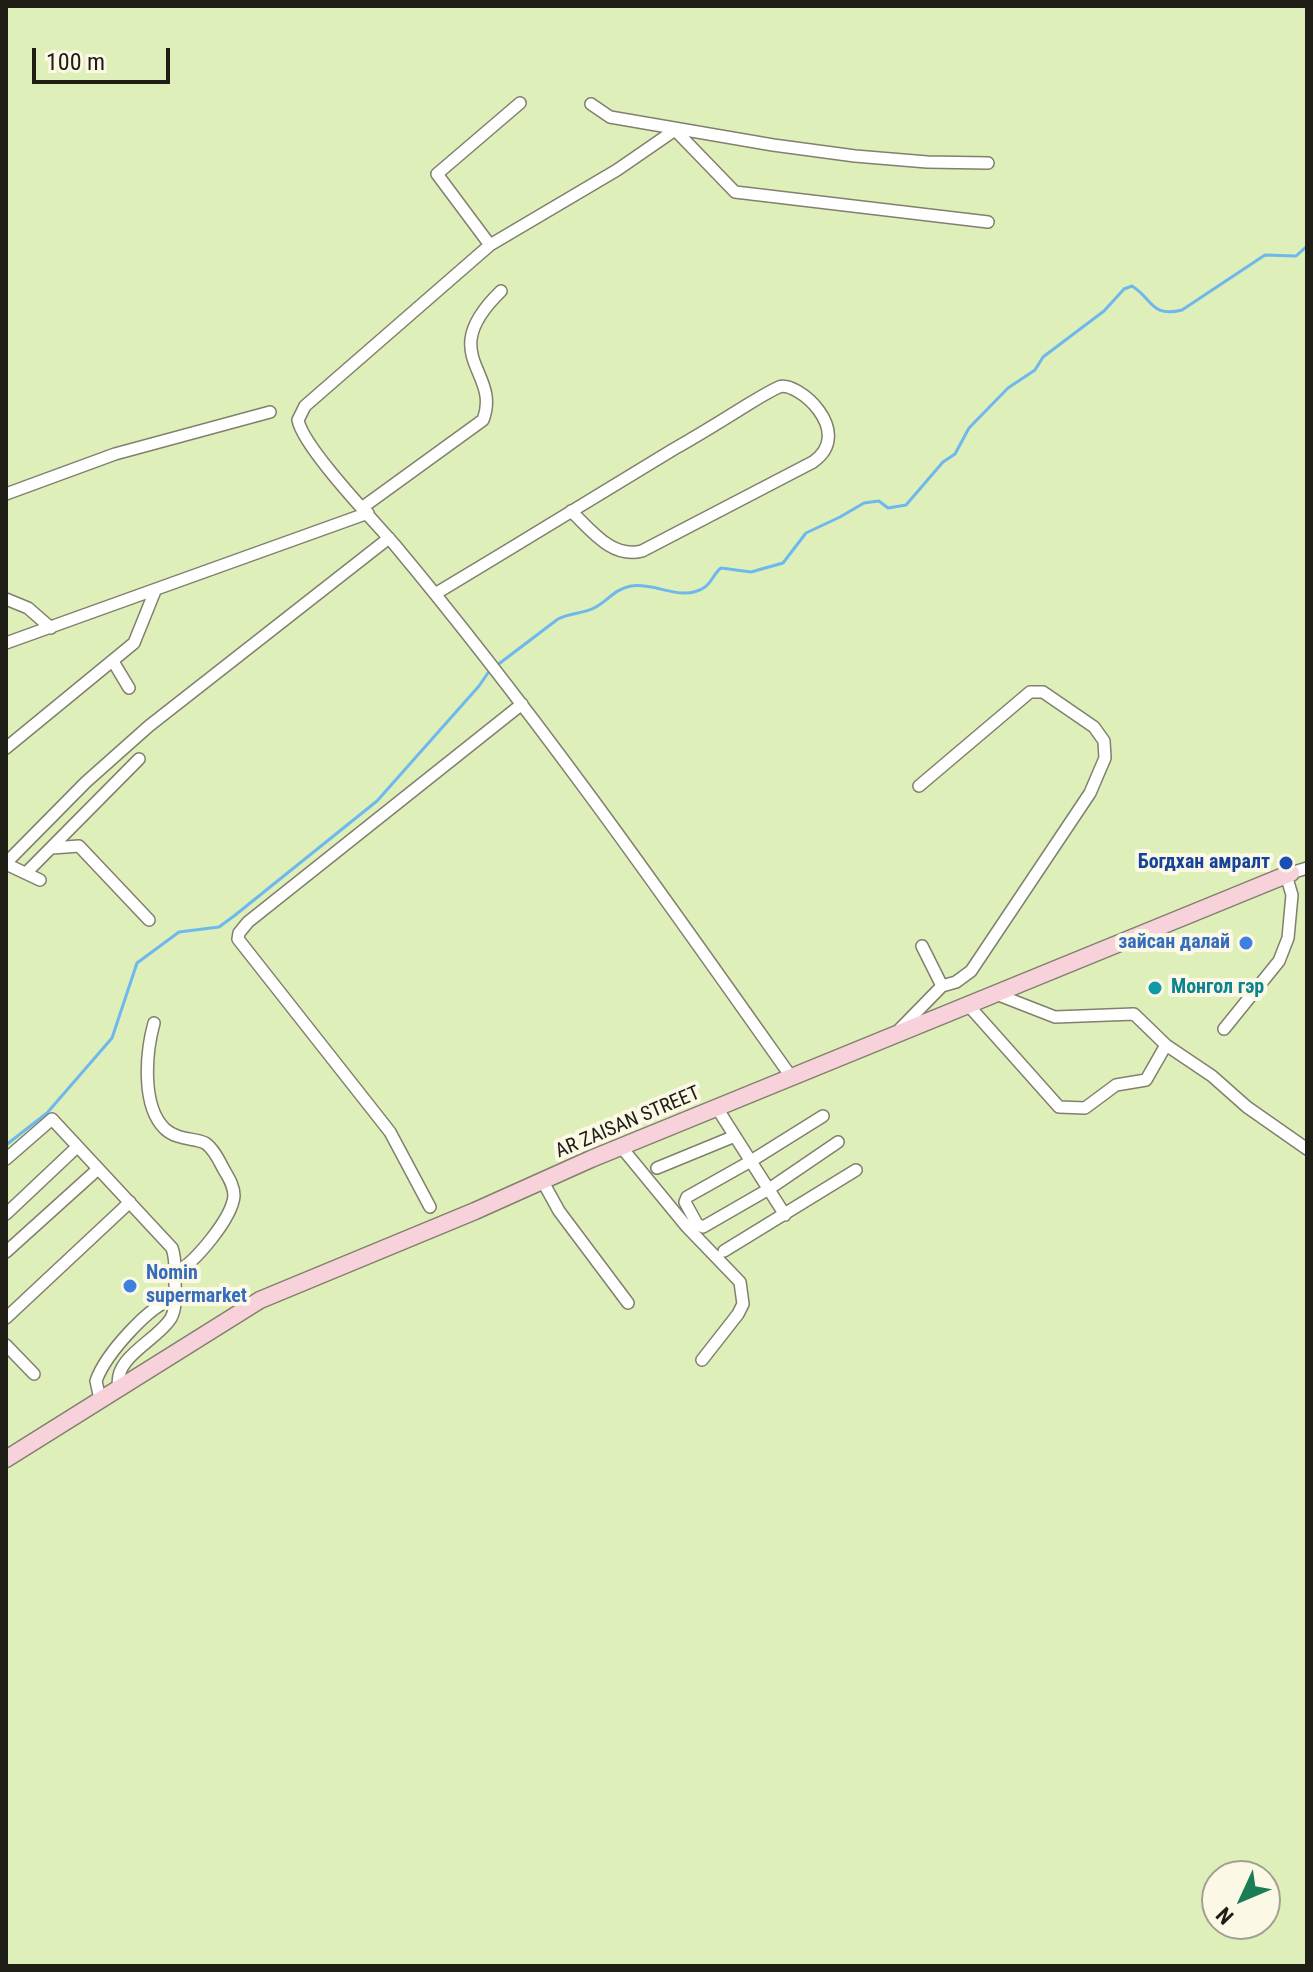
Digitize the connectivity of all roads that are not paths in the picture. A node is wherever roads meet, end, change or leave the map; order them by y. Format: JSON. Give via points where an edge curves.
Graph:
{"nodes":[{"id":1,"x":520,"y":103,"type":"dead end"},
{"id":2,"x":591,"y":104,"type":"dead end"},
{"id":3,"x":675,"y":130,"type":"junction"},
{"id":4,"x":988,"y":163,"type":"dead end"},
{"id":5,"x":988,"y":222,"type":"dead end"},
{"id":6,"x":490,"y":245,"type":"junction"},
{"id":7,"x":501,"y":291,"type":"dead end"},
{"id":8,"x":270,"y":412,"type":"dead end"},
{"id":9,"x":6,"y":494,"type":"edge"},
{"id":10,"x":366,"y":510,"type":"junction"},
{"id":11,"x":571,"y":511,"type":"junction"},
{"id":12,"x":389,"y":538,"type":"junction"},
{"id":13,"x":155,"y":591,"type":"junction"},
{"id":14,"x":435,"y":594,"type":"junction"},
{"id":15,"x":6,"y":599,"type":"edge"},
{"id":16,"x":51,"y":628,"type":"junction"},
{"id":17,"x":6,"y":643,"type":"edge"},
{"id":18,"x":114,"y":663,"type":"junction"},
{"id":19,"x":129,"y":688,"type":"dead end"},
{"id":20,"x":522,"y":704,"type":"junction"},
{"id":21,"x":6,"y":748,"type":"edge"},
{"id":22,"x":139,"y":759,"type":"dead end"},
{"id":23,"x":919,"y":786,"type":"dead end"},
{"id":24,"x":52,"y":848,"type":"junction"},
{"id":25,"x":6,"y":864,"type":"edge"},
{"id":26,"x":27,"y":872,"type":"junction"},
{"id":27,"x":1295,"y":872,"type":"edge"},
{"id":28,"x":40,"y":880,"type":"dead end"},
{"id":29,"x":149,"y":920,"type":"dead end"},
{"id":30,"x":922,"y":946,"type":"dead end"},
{"id":31,"x":942,"y":986,"type":"junction"},
{"id":32,"x":996,"y":994,"type":"junction"},
{"id":33,"x":969,"y":1006,"type":"junction"},
{"id":34,"x":154,"y":1023,"type":"dead end"},
{"id":35,"x":1224,"y":1029,"type":"dead end"},
{"id":36,"x":892,"y":1037,"type":"junction"},
{"id":37,"x":1166,"y":1045,"type":"junction"},
{"id":38,"x":792,"y":1078,"type":"junction"},
{"id":39,"x":717,"y":1108,"type":"junction"},
{"id":40,"x":823,"y":1116,"type":"dead end"},
{"id":41,"x":735,"y":1136,"type":"junction"},
{"id":42,"x":838,"y":1142,"type":"dead end"},
{"id":43,"x":77,"y":1147,"type":"junction"},
{"id":44,"x":622,"y":1148,"type":"junction"},
{"id":45,"x":1307,"y":1149,"type":"edge"},
{"id":46,"x":6,"y":1159,"type":"edge"},
{"id":47,"x":751,"y":1161,"type":"junction"},
{"id":48,"x":657,"y":1168,"type":"dead end"},
{"id":49,"x":98,"y":1169,"type":"junction"},
{"id":50,"x":856,"y":1170,"type":"dead end"},
{"id":51,"x":543,"y":1182,"type":"junction"},
{"id":52,"x":769,"y":1189,"type":"junction"},
{"id":53,"x":130,"y":1202,"type":"junction"},
{"id":54,"x":430,"y":1207,"type":"dead end"},
{"id":55,"x":6,"y":1214,"type":"edge"},
{"id":56,"x":785,"y":1215,"type":"junction"},
{"id":57,"x":724,"y":1251,"type":"dead end"},
{"id":58,"x":6,"y":1252,"type":"edge"},
{"id":59,"x":175,"y":1273,"type":"junction"},
{"id":60,"x":175,"y":1298,"type":"junction"},
{"id":61,"x":628,"y":1303,"type":"dead end"},
{"id":62,"x":6,"y":1318,"type":"edge"},
{"id":63,"x":6,"y":1345,"type":"edge"},
{"id":64,"x":702,"y":1360,"type":"dead end"},
{"id":65,"x":34,"y":1374,"type":"dead end"},
{"id":66,"x":119,"y":1387,"type":"junction"},
{"id":67,"x":100,"y":1399,"type":"junction"},
{"id":68,"x":6,"y":1459,"type":"edge"}],
"edges":[{"from":1,"to":6,"type":"street","via":[[437,174]]},
{"from":2,"to":3,"type":"street","via":[[610,117]]},
{"from":3,"to":4,"type":"street","via":[[855,156]]},
{"from":3,"to":5,"type":"street","via":[[735,192]]},
{"from":3,"to":6,"type":"street"},
{"from":6,"to":10,"type":"street","via":[[301,412],[300,429]]},
{"from":7,"to":10,"type":"street","via":[[471,333],[470,348],[488,407],[483,420]]},
{"from":8,"to":9,"type":"street","via":[[115,454]]},
{"from":10,"to":12,"type":"street"},
{"from":10,"to":13,"type":"street"},
{"from":11,"to":11,"type":"street","via":[[781,386],[797,391],[828,427],[827,445],[813,462],[642,551],[613,549]]},
{"from":11,"to":14,"type":"street"},
{"from":12,"to":14,"type":"street"},
{"from":12,"to":25,"type":"street","via":[[149,726]]},
{"from":13,"to":16,"type":"street"},
{"from":13,"to":18,"type":"street","via":[[134,643]]},
{"from":14,"to":20,"type":"street"},
{"from":15,"to":16,"type":"street","via":[[28,608]]},
{"from":16,"to":17,"type":"street"},
{"from":18,"to":19,"type":"street"},
{"from":18,"to":21,"type":"street"},
{"from":20,"to":38,"type":"street"},
{"from":20,"to":54,"type":"street","via":[[239,933],[250,958],[390,1132]]},
{"from":22,"to":24,"type":"street"},
{"from":23,"to":31,"type":"street","via":[[1030,692],[1043,692],[1094,727],[1104,741],[1100,777],[1090,793],[971,971]]},
{"from":24,"to":26,"type":"street"},
{"from":24,"to":29,"type":"street","via":[[79,846]]},
{"from":25,"to":26,"type":"street"},
{"from":26,"to":28,"type":"street"},
{"from":27,"to":32,"type":"street","name":"AR ZAISAN STREET"},
{"from":27,"to":35,"type":"street","via":[[1288,938],[1279,961]]},
{"from":30,"to":31,"type":"street"},
{"from":31,"to":36,"type":"street"},
{"from":32,"to":33,"type":"street","name":"AR ZAISAN STREET"},
{"from":32,"to":37,"type":"street","via":[[1055,1017],[1134,1014]]},
{"from":33,"to":36,"type":"street","name":"AR ZAISAN STREET"},
{"from":33,"to":37,"type":"street","via":[[1059,1107],[1085,1108],[1116,1085],[1146,1080]]},
{"from":34,"to":59,"type":"street","via":[[147,1079],[153,1109],[165,1129],[209,1147],[234,1193],[221,1225]]},
{"from":36,"to":38,"type":"street","name":"AR ZAISAN STREET"},
{"from":37,"to":45,"type":"street"},
{"from":38,"to":39,"type":"street","name":"AR ZAISAN STREET"},
{"from":39,"to":41,"type":"street"},
{"from":39,"to":44,"type":"street","name":"AR ZAISAN STREET"},
{"from":40,"to":47,"type":"street"},
{"from":41,"to":47,"type":"street"},
{"from":41,"to":48,"type":"street"},
{"from":42,"to":52,"type":"street"},
{"from":43,"to":46,"type":"street","via":[[52,1119]]},
{"from":43,"to":49,"type":"street"},
{"from":43,"to":55,"type":"street"},
{"from":44,"to":51,"type":"street","name":"AR ZAISAN STREET"},
{"from":44,"to":64,"type":"street","via":[[740,1282],[743,1304]]},
{"from":47,"to":52,"type":"street"},
{"from":47,"to":52,"type":"street","via":[[685,1199],[697,1224],[703,1227]]},
{"from":49,"to":53,"type":"street"},
{"from":49,"to":58,"type":"street"},
{"from":50,"to":56,"type":"street"},
{"from":51,"to":61,"type":"street"},
{"from":51,"to":66,"type":"street","name":"AR ZAISAN STREET","via":[[251,1304]]},
{"from":52,"to":56,"type":"street"},
{"from":53,"to":59,"type":"street","via":[[172,1248]]},
{"from":53,"to":62,"type":"street"},
{"from":56,"to":57,"type":"street"},
{"from":59,"to":60,"type":"street"},
{"from":60,"to":66,"type":"street","via":[[171,1318],[121,1371]]},
{"from":60,"to":67,"type":"street","via":[[156,1308],[109,1357],[97,1378]]},
{"from":63,"to":65,"type":"street"},
{"from":66,"to":67,"type":"street","name":"AR ZAISAN STREET"},
{"from":67,"to":68,"type":"street","name":"AR ZAISAN STREET"}]}
